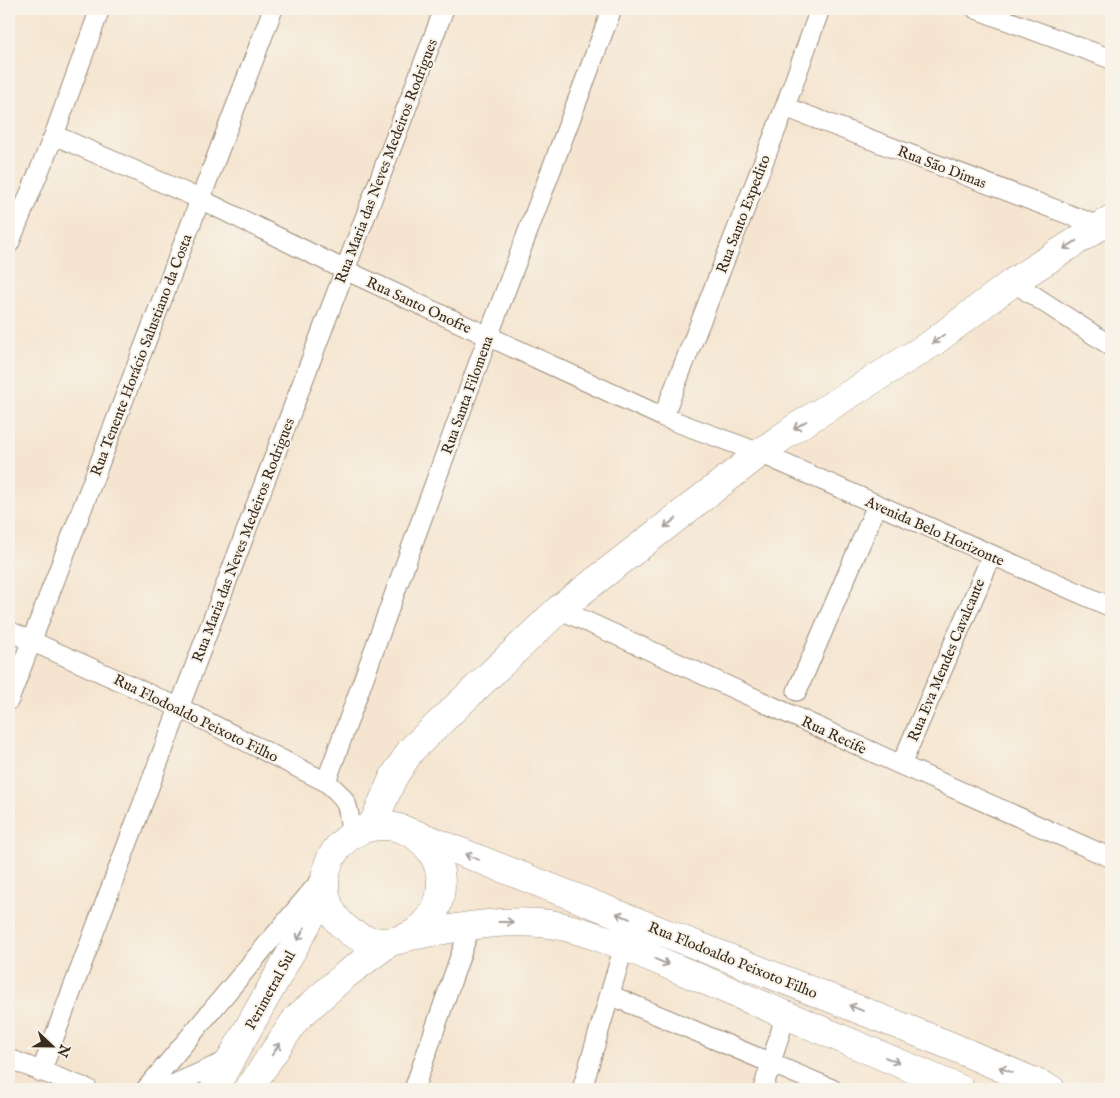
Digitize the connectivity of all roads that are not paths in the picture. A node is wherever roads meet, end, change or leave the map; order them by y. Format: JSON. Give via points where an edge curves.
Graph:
{"nodes":[{"id":1,"x":100,"y":9,"type":"edge"},
{"id":2,"x":273,"y":9,"type":"edge"},
{"id":3,"x":444,"y":9,"type":"edge"},
{"id":4,"x":612,"y":9,"type":"edge"},
{"id":5,"x":820,"y":9,"type":"edge"},
{"id":6,"x":976,"y":9,"type":"edge"},
{"id":7,"x":1111,"y":59,"type":"edge"},
{"id":8,"x":785,"y":107,"type":"junction"},
{"id":9,"x":54,"y":135,"type":"junction"},
{"id":10,"x":202,"y":200,"type":"junction"},
{"id":11,"x":1105,"y":222,"type":"edge"},
{"id":12,"x":9,"y":244,"type":"edge"},
{"id":13,"x":345,"y":270,"type":"junction"},
{"id":14,"x":1013,"y":282,"type":"junction"},
{"id":15,"x":488,"y":337,"type":"junction"},
{"id":16,"x":1111,"y":346,"type":"edge"},
{"id":17,"x":664,"y":417,"type":"junction"},
{"id":18,"x":760,"y":453,"type":"junction"},
{"id":19,"x":877,"y":505,"type":"junction"},
{"id":20,"x":992,"y":556,"type":"junction"},
{"id":21,"x":1111,"y":607,"type":"edge"},
{"id":22,"x":559,"y":609,"type":"junction"},
{"id":23,"x":9,"y":631,"type":"edge"},
{"id":24,"x":31,"y":640,"type":"junction"},
{"id":25,"x":797,"y":691,"type":"dead end"},
{"id":26,"x":9,"y":700,"type":"edge"},
{"id":27,"x":180,"y":708,"type":"junction"},
{"id":28,"x":901,"y":765,"type":"junction"},
{"id":29,"x":326,"y":782,"type":"junction"},
{"id":30,"x":362,"y":830,"type":"junction"},
{"id":31,"x":413,"y":833,"type":"junction"},
{"id":32,"x":1111,"y":858,"type":"edge"},
{"id":33,"x":325,"y":884,"type":"junction"},
{"id":34,"x":471,"y":925,"type":"junction"},
{"id":35,"x":398,"y":940,"type":"junction"},
{"id":36,"x":624,"y":946,"type":"junction"},
{"id":37,"x":610,"y":995,"type":"junction"},
{"id":38,"x":786,"y":1014,"type":"junction"},
{"id":39,"x":231,"y":1058,"type":"junction"},
{"id":40,"x":9,"y":1059,"type":"edge"},
{"id":41,"x":771,"y":1064,"type":"junction"},
{"id":42,"x":41,"y":1072,"type":"junction"},
{"id":43,"x":944,"y":1086,"type":"edge"},
{"id":44,"x":88,"y":1089,"type":"edge"},
{"id":45,"x":146,"y":1089,"type":"edge"},
{"id":46,"x":163,"y":1089,"type":"edge"},
{"id":47,"x":214,"y":1089,"type":"edge"},
{"id":48,"x":249,"y":1089,"type":"edge"},
{"id":49,"x":414,"y":1089,"type":"edge"},
{"id":50,"x":582,"y":1089,"type":"edge"},
{"id":51,"x":763,"y":1089,"type":"edge"},
{"id":52,"x":832,"y":1089,"type":"edge"},
{"id":53,"x":1051,"y":1089,"type":"edge"}],
"edges":[{"from":1,"to":9,"type":"street"},
{"from":2,"to":10,"type":"street","name":"Rua Tenente Horácio Salustiano da Costa"},
{"from":3,"to":13,"type":"street","name":"Rua Maria das Neves Medeiros Rodrigues"},
{"from":4,"to":15,"type":"street","name":"Rua Santa Filomena"},
{"from":5,"to":8,"type":"street","name":"Rua Santo Expedito"},
{"from":6,"to":7,"type":"street"},
{"from":8,"to":11,"type":"street","name":"Rua São Dimas"},
{"from":8,"to":17,"type":"street","name":"Rua Santo Expedito"},
{"from":9,"to":10,"type":"street","name":"Rua Santo Onofre"},
{"from":9,"to":12,"type":"street"},
{"from":10,"to":13,"type":"street","name":"Rua Santo Onofre"},
{"from":10,"to":24,"type":"street","name":"Rua Tenente Horácio Salustiano da Costa"},
{"from":11,"to":14,"type":"main road","one_way":true},
{"from":13,"to":15,"type":"street","name":"Rua Santo Onofre"},
{"from":13,"to":27,"type":"street","name":"Rua Maria das Neves Medeiros Rodrigues"},
{"from":14,"to":16,"type":"street"},
{"from":14,"to":18,"type":"main road","one_way":true,"via":[[930,344]]},
{"from":15,"to":17,"type":"street","name":"Rua Santo Onofre"},
{"from":15,"to":29,"type":"street","name":"Rua Santa Filomena"},
{"from":17,"to":18,"type":"street","name":"Rua Santo Onofre"},
{"from":18,"to":19,"type":"street","name":"Avenida Belo Horizonte"},
{"from":18,"to":22,"type":"main road","one_way":true},
{"from":19,"to":20,"type":"street","name":"Avenida Belo Horizonte"},
{"from":19,"to":25,"type":"street"},
{"from":20,"to":21,"type":"street","name":"Avenida Belo Horizonte"},
{"from":20,"to":28,"type":"street","name":"Rua Eva Mendes Cavalcante"},
{"from":22,"to":28,"type":"street","name":"Rua Recife"},
{"from":22,"to":30,"type":"main road","via":[[411,750]]},
{"from":23,"to":24,"type":"street","name":"Rua Flodoaldo Peixoto Filho"},
{"from":24,"to":26,"type":"street","name":"Rua Tenente Horácio Salustiano da Costa"},
{"from":24,"to":27,"type":"street","name":"Rua Flodoaldo Peixoto Filho"},
{"from":27,"to":29,"type":"street","name":"Rua Flodoaldo Peixoto Filho"},
{"from":27,"to":42,"type":"street","name":"Rua Maria das Neves Medeiros Rodrigues"},
{"from":28,"to":32,"type":"street","name":"Rua Recife"},
{"from":29,"to":30,"type":"street","name":"Rua Flodoaldo Peixoto Filho","via":[[340,793]]},
{"from":30,"to":31,"type":"main road","via":[[386,825]]},
{"from":30,"to":33,"type":"main road","via":[[339,845],[330,859]]},
{"from":31,"to":35,"type":"main road","via":[[433,853],[439,866],[441,894],[429,920],[419,930]]},
{"from":53,"to":31,"type":"main road","name":"Rua Flodoaldo Peixoto Filho","one_way":true,"via":[[951,1046]]},
{"from":33,"to":35,"type":"main road","via":[[332,913],[347,930],[367,940]]},
{"from":33,"to":39,"type":"main road","name":"Perimetral Sul","one_way":true},
{"from":33,"to":45,"type":"street"},
{"from":34,"to":35,"type":"main road","name":"Rua Flodoaldo Peixoto Filho"},
{"from":34,"to":36,"type":"main road","name":"Rua Flodoaldo Peixoto Filho","one_way":true,"via":[[493,922],[551,924]]},
{"from":34,"to":49,"type":"street"},
{"from":48,"to":35,"type":"main road","one_way":true,"via":[[296,1019],[344,976]]},
{"from":36,"to":37,"type":"street"},
{"from":36,"to":38,"type":"main road","name":"Rua Flodoaldo Peixoto Filho","one_way":true},
{"from":37,"to":41,"type":"street"},
{"from":37,"to":50,"type":"street"},
{"from":38,"to":41,"type":"street"},
{"from":38,"to":43,"type":"main road","name":"Rua Flodoaldo Peixoto Filho","one_way":true},
{"from":39,"to":46,"type":"street"},
{"from":39,"to":47,"type":"main road","name":"Perimetral Sul"},
{"from":40,"to":42,"type":"street"},
{"from":41,"to":51,"type":"street"},
{"from":41,"to":52,"type":"street"},
{"from":42,"to":44,"type":"street"}]}
